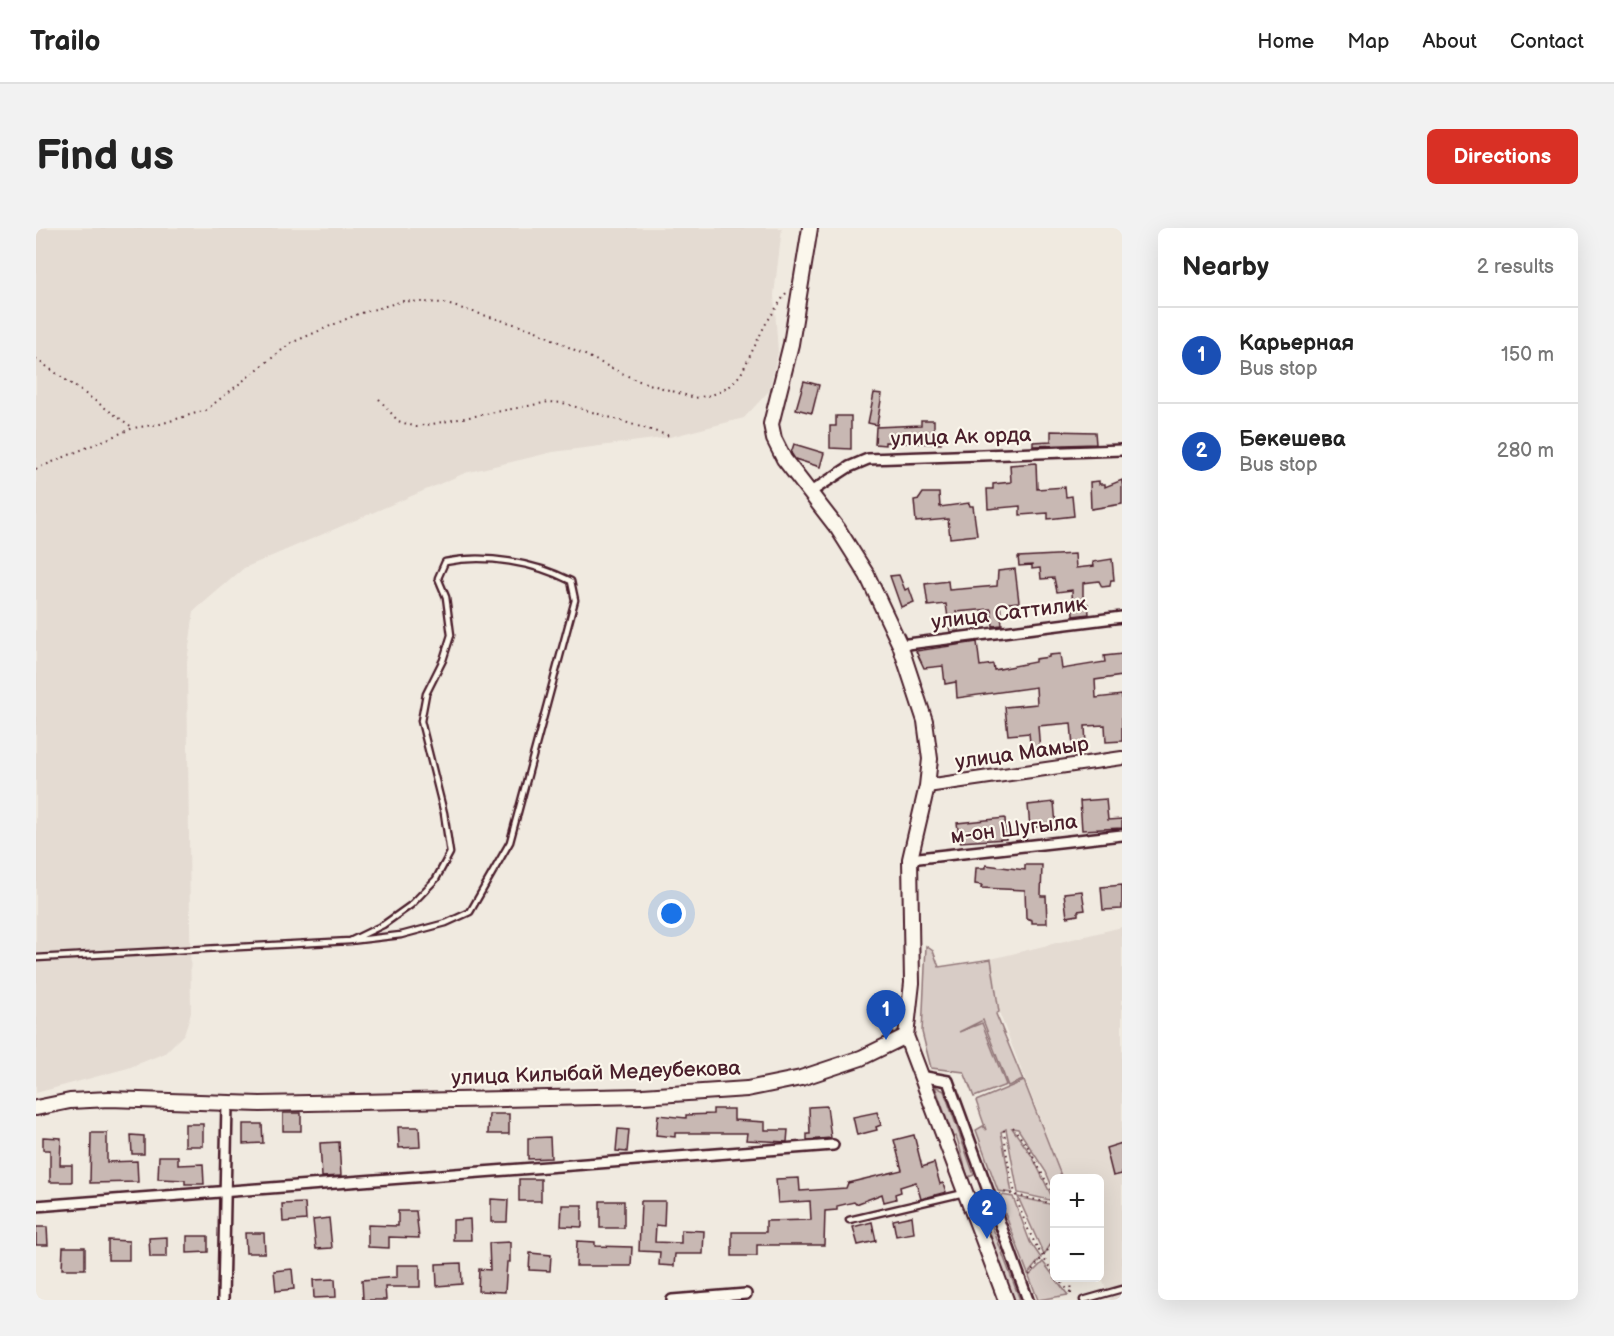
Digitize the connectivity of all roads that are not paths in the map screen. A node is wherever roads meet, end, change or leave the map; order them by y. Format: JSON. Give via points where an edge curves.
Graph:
{"nodes":[{"id":1,"x":810,"y":228,"type":"edge"},
{"id":2,"x":1122,"y":450,"type":"edge"},
{"id":3,"x":810,"y":493,"type":"junction"},
{"id":4,"x":1122,"y":616,"type":"edge"},
{"id":5,"x":900,"y":645,"type":"junction"},
{"id":6,"x":1122,"y":758,"type":"edge"},
{"id":7,"x":927,"y":786,"type":"junction"},
{"id":8,"x":1122,"y":835,"type":"edge"},
{"id":9,"x":910,"y":859,"type":"junction"},
{"id":10,"x":350,"y":941,"type":"junction"},
{"id":11,"x":36,"y":958,"type":"edge"},
{"id":12,"x":906,"y":1036,"type":"junction"},
{"id":13,"x":920,"y":1076,"type":"junction"},
{"id":14,"x":227,"y":1104,"type":"junction"},
{"id":15,"x":36,"y":1108,"type":"edge"},
{"id":16,"x":834,"y":1145,"type":"dead end"},
{"id":17,"x":225,"y":1193,"type":"junction"},
{"id":18,"x":964,"y":1193,"type":"junction"},
{"id":19,"x":36,"y":1206,"type":"edge"},
{"id":20,"x":849,"y":1220,"type":"dead end"},
{"id":21,"x":1122,"y":1289,"type":"edge"},
{"id":22,"x":746,"y":1294,"type":"dead end"},
{"id":23,"x":223,"y":1300,"type":"edge"},
{"id":24,"x":672,"y":1300,"type":"edge"},
{"id":25,"x":1006,"y":1300,"type":"edge"},
{"id":26,"x":1028,"y":1300,"type":"edge"},
{"id":27,"x":1083,"y":1300,"type":"edge"}],
"edges":[{"from":1,"to":3,"type":"main road","via":[[791,344],[771,424],[784,459]]},
{"from":2,"to":3,"type":"street","name":"улица Ак орда","via":[[868,459]]},
{"from":3,"to":5,"type":"main road","via":[[867,575]]},
{"from":4,"to":5,"type":"street","name":"улица Саттилик"},
{"from":5,"to":7,"type":"main road","via":[[927,734]]},
{"from":6,"to":7,"type":"street","name":"улица Мамыр"},
{"from":7,"to":9,"type":"main road"},
{"from":8,"to":9,"type":"street","name":"м-он Шугыла"},
{"from":9,"to":12,"type":"main road","via":[[912,984]]},
{"from":10,"to":10,"type":"lane","via":[[400,935],[470,912],[510,842],[575,600],[571,581],[553,572],[509,562],[480,558],[445,561],[438,578],[446,597],[451,635],[426,694],[421,722],[450,853],[436,879],[411,905]]},
{"from":10,"to":11,"type":"lane"},
{"from":12,"to":13,"type":"main road"},
{"from":12,"to":14,"type":"main road","name":"улица Килыбай Медеубекова","via":[[861,1058],[801,1078],[747,1089],[643,1096]]},
{"from":13,"to":18,"type":"main road"},
{"from":13,"to":26,"type":"street","via":[[948,1081]]},
{"from":14,"to":15,"type":"main road","name":"улица Килыбай Медеубекова","via":[[109,1099]]},
{"from":14,"to":17,"type":"street"},
{"from":16,"to":17,"type":"street"},
{"from":17,"to":19,"type":"street"},
{"from":17,"to":23,"type":"street"},
{"from":18,"to":20,"type":"lane"},
{"from":18,"to":25,"type":"main road"},
{"from":21,"to":27,"type":"lane"},
{"from":22,"to":24,"type":"street"}]}
